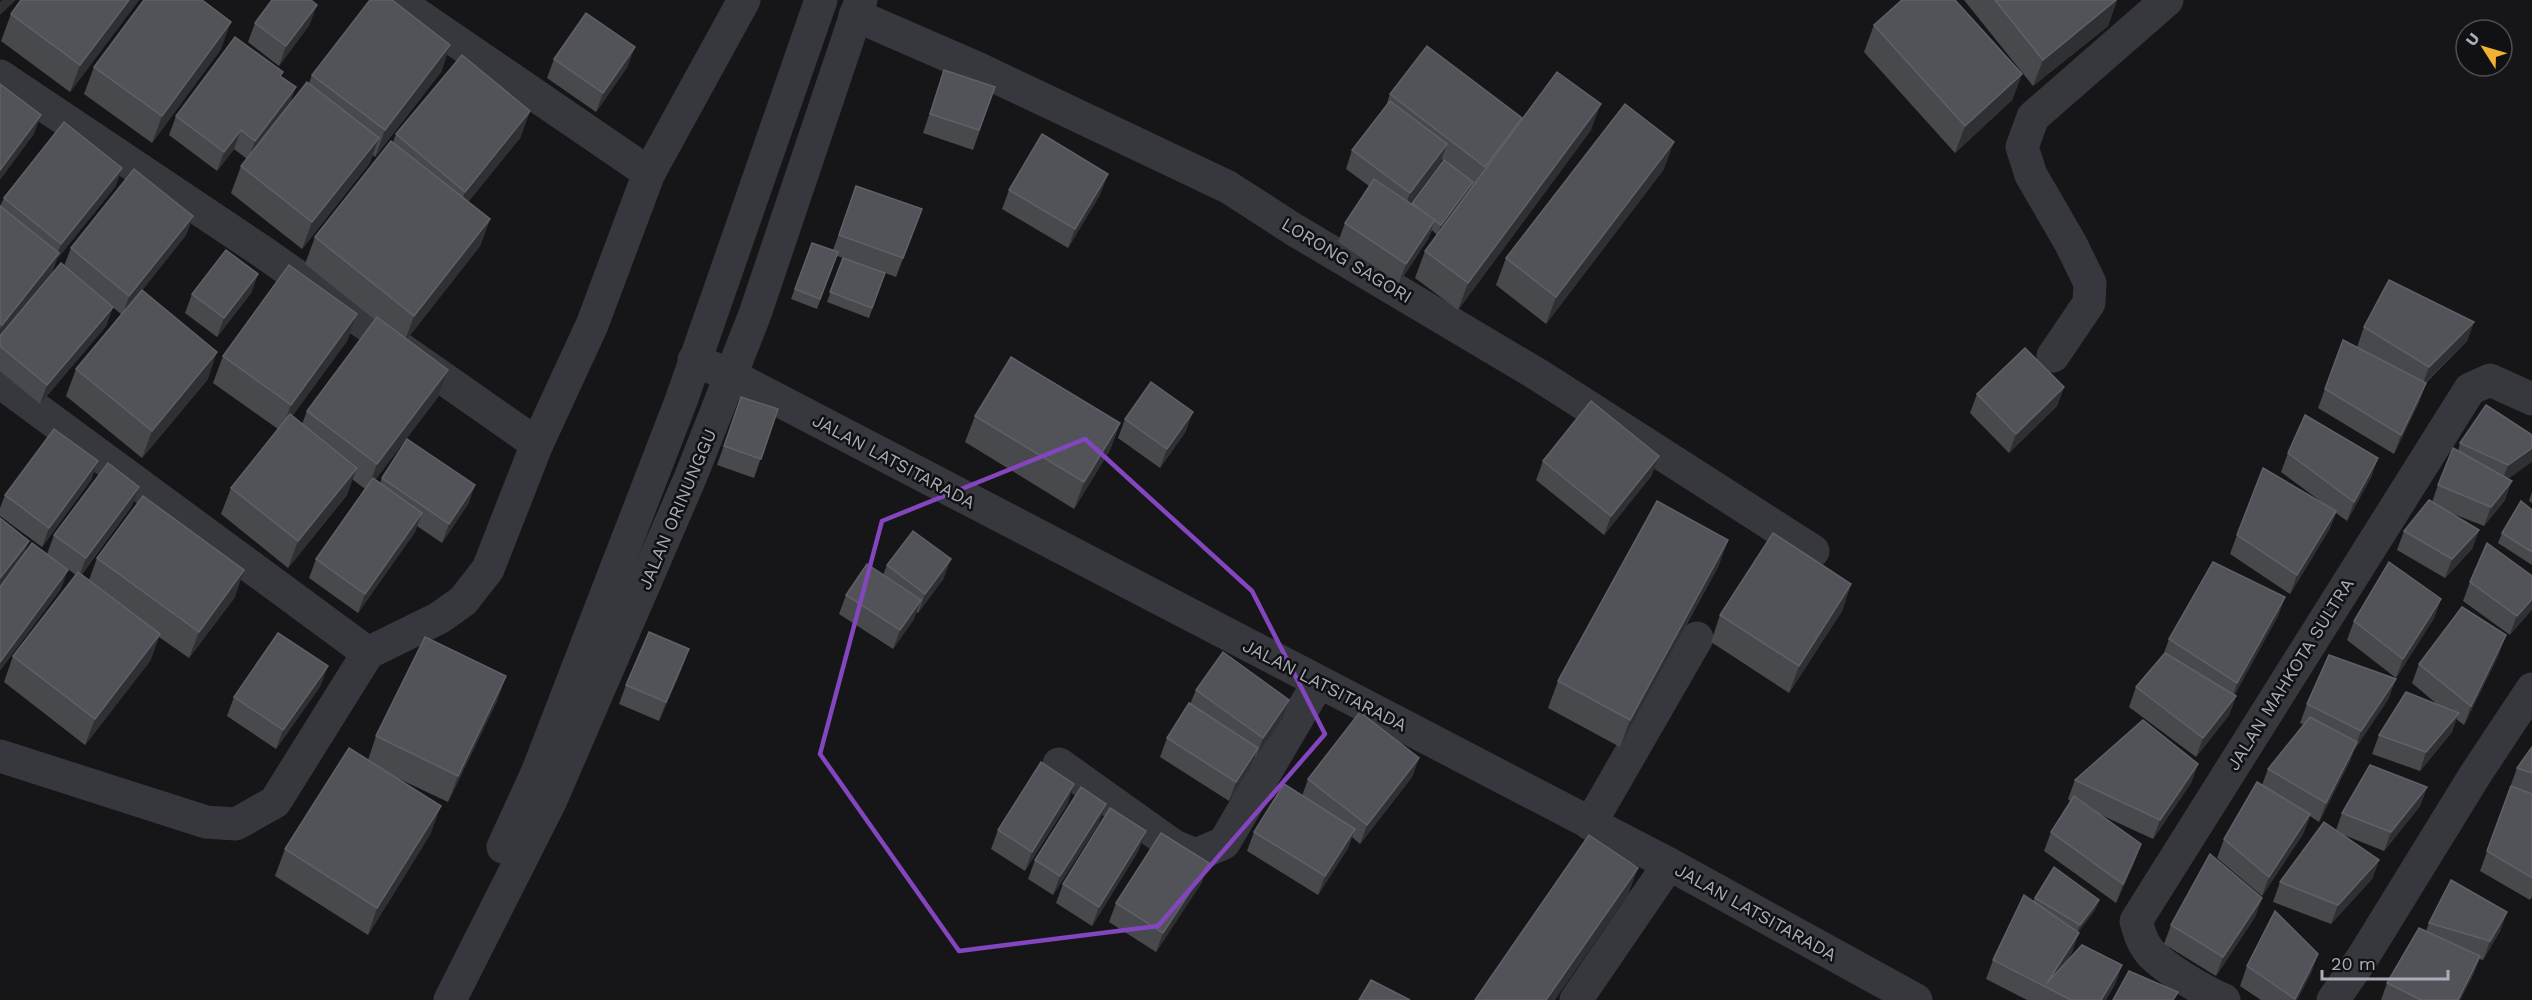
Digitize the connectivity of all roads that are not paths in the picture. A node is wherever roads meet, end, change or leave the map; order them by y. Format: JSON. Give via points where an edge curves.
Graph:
{"nodes":[{"id":1,"x":396,"y":0,"type":"edge"},
{"id":2,"x":744,"y":0,"type":"edge"},
{"id":3,"x":821,"y":0,"type":"edge"},
{"id":4,"x":2167,"y":0,"type":"edge"},
{"id":5,"x":858,"y":8,"type":"edge"},
{"id":6,"x":0,"y":76,"type":"edge"},
{"id":7,"x":649,"y":173,"type":"junction"},
{"id":8,"x":2053,"y":356,"type":"dead end"},
{"id":9,"x":694,"y":360,"type":"junction"},
{"id":10,"x":732,"y":376,"type":"junction"},
{"id":11,"x":0,"y":381,"type":"edge"},
{"id":12,"x":2532,"y":399,"type":"edge"},
{"id":13,"x":537,"y":444,"type":"junction"},
{"id":14,"x":1813,"y":552,"type":"dead end"},
{"id":15,"x":1696,"y":638,"type":"dead end"},
{"id":16,"x":368,"y":653,"type":"junction"},
{"id":17,"x":1318,"y":683,"type":"junction"},
{"id":18,"x":2532,"y":689,"type":"edge"},
{"id":19,"x":0,"y":756,"type":"edge"},
{"id":20,"x":1059,"y":764,"type":"dead end"},
{"id":21,"x":1590,"y":824,"type":"junction"},
{"id":22,"x":1669,"y":864,"type":"junction"},
{"id":23,"x":469,"y":945,"type":"junction"},
{"id":24,"x":438,"y":996,"type":"edge"},
{"id":25,"x":2218,"y":999,"type":"edge"},
{"id":26,"x":1576,"y":1000,"type":"edge"},
{"id":27,"x":1916,"y":1000,"type":"edge"},
{"id":28,"x":2333,"y":1000,"type":"edge"}],
"edges":[{"from":1,"to":7,"type":"street"},
{"from":2,"to":7,"type":"street"},
{"from":3,"to":9,"type":"street","name":"JALAN ORINUNGGU"},
{"from":4,"to":8,"type":"street","via":[[2033,117],[2022,147],[2031,175],[2090,283],[2089,303]]},
{"from":5,"to":10,"type":"street","name":"JALAN ORINUNGGU"},
{"from":5,"to":14,"type":"street","name":"LORONG SAGORI","via":[[1228,187],[1540,376]]},
{"from":6,"to":13,"type":"street","via":[[260,250]]},
{"from":7,"to":13,"type":"street","via":[[592,325]]},
{"from":9,"to":10,"type":"street","name":"JALAN LATSITARADA"},
{"from":9,"to":23,"type":"street","name":"JALAN ORINUNGGU"},
{"from":10,"to":17,"type":"street","name":"JALAN LATSITARADA"},
{"from":10,"to":23,"type":"street","name":"JALAN ORINUNGGU","via":[[551,800]]},
{"from":11,"to":16,"type":"street"},
{"from":12,"to":25,"type":"street","name":"JALAN MAHKOTA SULTRA","via":[[2490,380],[2470,389],[2136,921],[2150,952]]},
{"from":13,"to":16,"type":"street","via":[[488,569],[463,601],[439,618]]},
{"from":15,"to":21,"type":"street"},
{"from":16,"to":19,"type":"street","via":[[275,802],[236,824],[206,822]]},
{"from":17,"to":20,"type":"street","via":[[1224,843],[1196,855],[1174,846]]},
{"from":17,"to":21,"type":"street","name":"JALAN LATSITARADA"},
{"from":18,"to":28,"type":"street"},
{"from":21,"to":22,"type":"street","name":"JALAN LATSITARADA"},
{"from":22,"to":26,"type":"street"},
{"from":22,"to":27,"type":"street","name":"JALAN LATSITARADA"},
{"from":23,"to":24,"type":"street","name":"JALAN ORINUNGGU"}]}
